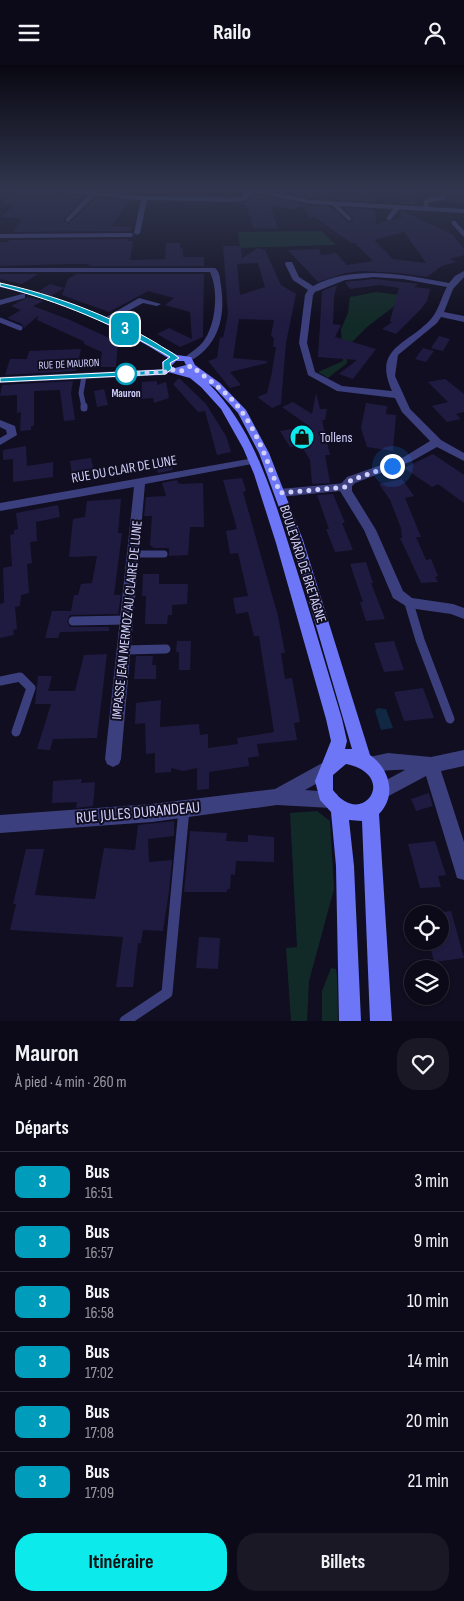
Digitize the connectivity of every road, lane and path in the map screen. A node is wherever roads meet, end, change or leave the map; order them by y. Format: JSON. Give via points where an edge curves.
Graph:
{"nodes":[{"id":1,"x":0,"y":235,"type":"edge"},
{"id":2,"x":52,"y":235,"type":"edge"},
{"id":3,"x":289,"y":264,"type":"dead end"},
{"id":4,"x":0,"y":270,"type":"edge"},
{"id":5,"x":464,"y":273,"type":"edge"},
{"id":6,"x":450,"y":285,"type":"junction"},
{"id":7,"x":1,"y":289,"type":"edge"},
{"id":8,"x":313,"y":290,"type":"junction"},
{"id":9,"x":22,"y":295,"type":"junction"},
{"id":10,"x":1,"y":303,"type":"edge"},
{"id":11,"x":157,"y":304,"type":"dead end"},
{"id":12,"x":440,"y":314,"type":"junction"},
{"id":13,"x":464,"y":319,"type":"edge"},
{"id":14,"x":105,"y":320,"type":"junction"},
{"id":15,"x":0,"y":321,"type":"edge"},
{"id":16,"x":20,"y":328,"type":"dead end"},
{"id":17,"x":178,"y":364,"type":"junction"},
{"id":18,"x":84,"y":376,"type":"junction"},
{"id":19,"x":0,"y":380,"type":"edge"},
{"id":20,"x":398,"y":395,"type":"junction"},
{"id":21,"x":84,"y":408,"type":"dead end"},
{"id":22,"x":0,"y":423,"type":"edge"},
{"id":23,"x":0,"y":441,"type":"edge"},
{"id":24,"x":437,"y":442,"type":"junction"},
{"id":25,"x":464,"y":458,"type":"edge"},
{"id":26,"x":254,"y":461,"type":"junction"},
{"id":27,"x":140,"y":481,"type":"junction"},
{"id":28,"x":346,"y":487,"type":"junction"},
{"id":29,"x":280,"y":493,"type":"junction"},
{"id":30,"x":1,"y":509,"type":"edge"},
{"id":31,"x":133,"y":554,"type":"junction"},
{"id":32,"x":164,"y":554,"type":"dead end"},
{"id":33,"x":408,"y":603,"type":"junction"},
{"id":34,"x":464,"y":614,"type":"edge"},
{"id":35,"x":127,"y":620,"type":"junction"},
{"id":36,"x":73,"y":621,"type":"dead end"},
{"id":37,"x":166,"y":649,"type":"dead end"},
{"id":38,"x":124,"y":650,"type":"junction"},
{"id":39,"x":0,"y":681,"type":"edge"},
{"id":40,"x":450,"y":719,"type":"dead end"},
{"id":41,"x":16,"y":732,"type":"dead end"},
{"id":42,"x":464,"y":758,"type":"edge"},
{"id":43,"x":113,"y":759,"type":"dead end"},
{"id":44,"x":367,"y":762,"type":"junction"},
{"id":45,"x":329,"y":765,"type":"junction"},
{"id":46,"x":431,"y":765,"type":"junction"},
{"id":47,"x":383,"y":791,"type":"junction"},
{"id":48,"x":276,"y":797,"type":"junction"},
{"id":49,"x":335,"y":804,"type":"junction"},
{"id":50,"x":184,"y":809,"type":"junction"},
{"id":51,"x":370,"y":810,"type":"junction"},
{"id":52,"x":0,"y":824,"type":"edge"},
{"id":53,"x":464,"y":871,"type":"edge"},
{"id":54,"x":126,"y":1021,"type":"edge"},
{"id":55,"x":350,"y":1021,"type":"edge"},
{"id":56,"x":381,"y":1021,"type":"edge"}],
"edges":[{"from":1,"to":2,"type":"street"},
{"from":3,"to":8,"type":"street","via":[[296,278]]},
{"from":4,"to":17,"type":"street","via":[[212,270],[217,284],[218,316],[214,332],[205,346]]},
{"from":5,"to":6,"type":"street"},
{"from":6,"to":8,"type":"street","via":[[401,276],[361,274]]},
{"from":6,"to":12,"type":"street"},
{"from":7,"to":9,"type":"main road","name":"BOULEVARD DE BRETAGNE"},
{"from":7,"to":10,"type":"street","via":[[5,295]]},
{"from":7,"to":14,"type":"main road","name":"BOULEVARD DE BRETAGNE","via":[[47,298]]},
{"from":8,"to":20,"type":"street","via":[[308,295],[303,343],[310,373],[340,389]]},
{"from":9,"to":10,"type":"street"},
{"from":9,"to":17,"type":"main road","name":"BOULEVARD DE BRETAGNE","via":[[109,327]]},
{"from":11,"to":14,"type":"street","via":[[142,300]]},
{"from":12,"to":13,"type":"street"},
{"from":12,"to":20,"type":"street","via":[[394,354],[390,376]]},
{"from":14,"to":17,"type":"main road","name":"BOULEVARD DE BRETAGNE","via":[[140,337]]},
{"from":15,"to":16,"type":"lane"},
{"from":17,"to":18,"type":"street","name":"RUE DE MAURON","via":[[165,372]]},
{"from":17,"to":26,"type":"main road","name":"BOULEVARD DE BRETAGNE","via":[[224,407]]},
{"from":17,"to":29,"type":"main road","name":"BOULEVARD DE BRETAGNE","via":[[217,385],[242,412],[264,453]]},
{"from":18,"to":19,"type":"street","name":"RUE DE MAURON"},
{"from":18,"to":21,"type":"lane","via":[[81,393]]},
{"from":20,"to":24,"type":"street","via":[[406,410]]},
{"from":22,"to":23,"type":"street","via":[[12,427],[12,435]]},
{"from":24,"to":25,"type":"street"},
{"from":24,"to":28,"type":"street","via":[[408,459],[351,480]]},
{"from":26,"to":27,"type":"street","name":"RUE DU CLAIR DE LUNE"},
{"from":26,"to":45,"type":"main road","name":"BOULEVARD DE BRETAGNE","via":[[283,545],[334,719],[339,741]]},
{"from":27,"to":30,"type":"street","name":"RUE DU CLAIR DE LUNE"},
{"from":27,"to":31,"type":"street","name":"IMPASSE JEAN MERMOZ AU CLAIRE DE LUNE"},
{"from":28,"to":29,"type":"street"},
{"from":28,"to":33,"type":"street","via":[[370,530],[398,594]]},
{"from":29,"to":44,"type":"main road","name":"BOULEVARD DE BRETAGNE"},
{"from":31,"to":32,"type":"lane"},
{"from":31,"to":35,"type":"street","name":"IMPASSE JEAN MERMOZ AU CLAIRE DE LUNE"},
{"from":33,"to":34,"type":"street","via":[[454,609]]},
{"from":33,"to":40,"type":"lane"},
{"from":35,"to":36,"type":"lane"},
{"from":35,"to":38,"type":"street","name":"IMPASSE JEAN MERMOZ AU CLAIRE DE LUNE"},
{"from":37,"to":38,"type":"lane"},
{"from":38,"to":43,"type":"street","name":"IMPASSE JEAN MERMOZ AU CLAIRE DE LUNE"},
{"from":39,"to":41,"type":"lane","via":[[20,677],[31,688]]},
{"from":42,"to":46,"type":"street"},
{"from":44,"to":45,"type":"main road","via":[[346,756]]},
{"from":44,"to":46,"type":"street"},
{"from":44,"to":47,"type":"main road","via":[[378,772]]},
{"from":45,"to":48,"type":"street","name":"RUE JULES DURANDEAU"},
{"from":45,"to":49,"type":"main road","via":[[324,784]]},
{"from":46,"to":47,"type":"street"},
{"from":46,"to":53,"type":"street"},
{"from":47,"to":51,"type":"main road"},
{"from":48,"to":49,"type":"street","name":"RUE JULES DURANDEAU"},
{"from":48,"to":50,"type":"street","name":"RUE JULES DURANDEAU"},
{"from":49,"to":51,"type":"main road","via":[[355,813]]},
{"from":49,"to":55,"type":"main road","via":[[345,866]]},
{"from":50,"to":52,"type":"street","name":"RUE JULES DURANDEAU"},
{"from":50,"to":54,"type":"lane","via":[[167,993]]},
{"from":51,"to":56,"type":"main road"}]}
